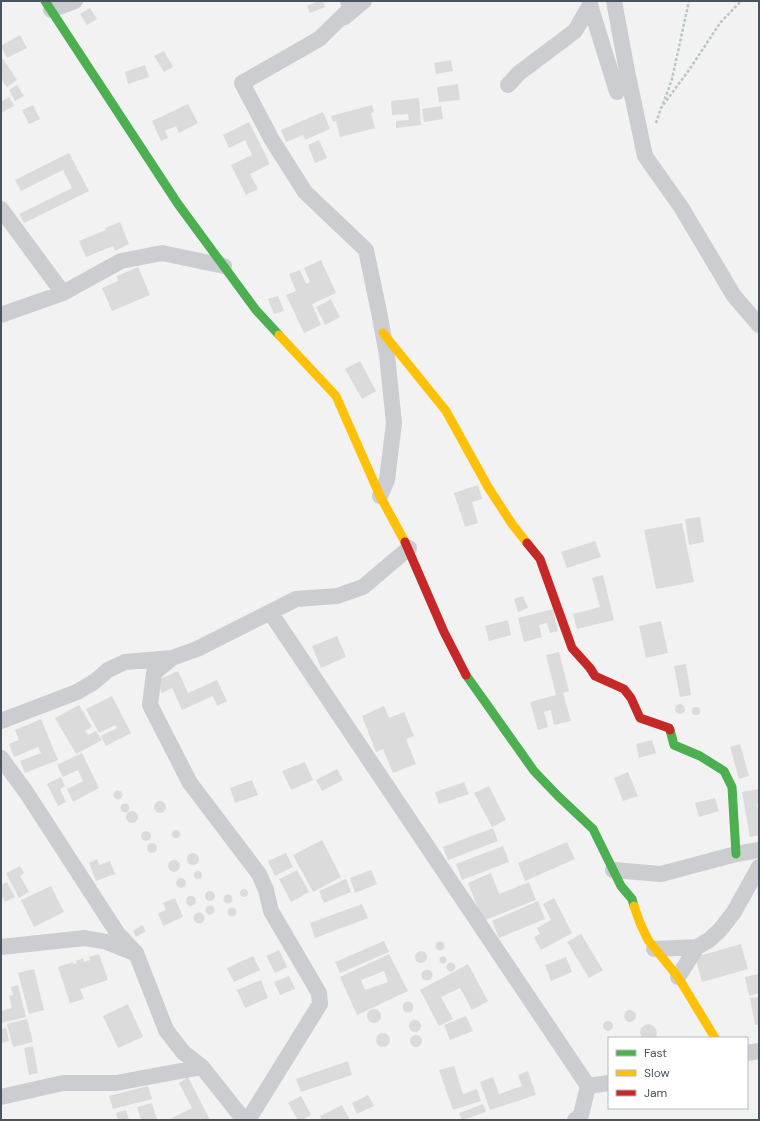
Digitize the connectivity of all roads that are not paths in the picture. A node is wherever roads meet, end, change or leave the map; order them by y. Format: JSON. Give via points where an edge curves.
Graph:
{"nodes":[{"id":1,"x":75,"y":1,"type":"edge"},
{"id":2,"x":348,"y":1,"type":"edge"},
{"id":3,"x":364,"y":1,"type":"edge"},
{"id":4,"x":614,"y":1,"type":"edge"},
{"id":5,"x":590,"y":3,"type":"edge"},
{"id":6,"x":48,"y":6,"type":"edge"},
{"id":7,"x":319,"y":39,"type":"junction"},
{"id":8,"x":508,"y":85,"type":"dead end"},
{"id":9,"x":617,"y":92,"type":"dead end"},
{"id":10,"x":1,"y":209,"type":"edge"},
{"id":11,"x":224,"y":266,"type":"junction"},
{"id":12,"x":62,"y":293,"type":"junction"},
{"id":13,"x":1,"y":315,"type":"edge"},
{"id":14,"x":759,"y":325,"type":"edge"},
{"id":15,"x":383,"y":333,"type":"junction"},
{"id":16,"x":380,"y":496,"type":"junction"},
{"id":17,"x":409,"y":548,"type":"junction"},
{"id":18,"x":270,"y":612,"type":"junction"},
{"id":19,"x":172,"y":658,"type":"junction"},
{"id":20,"x":1,"y":721,"type":"edge"},
{"id":21,"x":1,"y":758,"type":"edge"},
{"id":22,"x":759,"y":850,"type":"edge"},
{"id":23,"x":736,"y":854,"type":"junction"},
{"id":24,"x":759,"y":867,"type":"edge"},
{"id":25,"x":613,"y":870,"type":"junction"},
{"id":26,"x":1,"y":947,"type":"edge"},
{"id":27,"x":697,"y":947,"type":"junction"},
{"id":28,"x":654,"y":949,"type":"junction"},
{"id":29,"x":136,"y":953,"type":"junction"},
{"id":30,"x":678,"y":977,"type":"junction"},
{"id":31,"x":714,"y":1037,"type":"edge"},
{"id":32,"x":759,"y":1051,"type":"edge"},
{"id":33,"x":748,"y":1053,"type":"edge"},
{"id":34,"x":202,"y":1067,"type":"junction"},
{"id":35,"x":608,"y":1083,"type":"edge"},
{"id":36,"x":588,"y":1086,"type":"junction"},
{"id":37,"x":1,"y":1097,"type":"edge"},
{"id":38,"x":244,"y":1120,"type":"edge"},
{"id":39,"x":248,"y":1120,"type":"edge"},
{"id":40,"x":575,"y":1120,"type":"edge"}],
"edges":[{"from":1,"to":6,"type":"street"},
{"from":2,"to":7,"type":"street","via":[[351,8]]},
{"from":3,"to":7,"type":"street"},
{"from":4,"to":14,"type":"street","via":[[645,156],[682,207],[734,296]]},
{"from":5,"to":8,"type":"street","via":[[575,31],[519,73]]},
{"from":5,"to":9,"type":"street"},
{"from":6,"to":11,"type":"street","via":[[178,204]]},
{"from":7,"to":15,"type":"street","via":[[242,83],[272,140],[305,192],[366,250]]},
{"from":10,"to":12,"type":"street"},
{"from":11,"to":12,"type":"street","via":[[162,253],[121,261]]},
{"from":11,"to":16,"type":"street","via":[[256,310],[336,396]]},
{"from":12,"to":13,"type":"street"},
{"from":15,"to":16,"type":"street","via":[[394,423],[387,480]]},
{"from":15,"to":23,"type":"street","via":[[446,411],[488,487],[512,524],[540,558],[572,648],[595,676],[624,689],[640,718],[669,728],[674,744],[724,770],[732,787]]},
{"from":16,"to":17,"type":"street"},
{"from":17,"to":18,"type":"street","via":[[363,587],[337,596],[296,600]]},
{"from":17,"to":25,"type":"street","via":[[444,632],[467,678],[534,771],[593,829]]},
{"from":18,"to":19,"type":"street","via":[[197,649]]},
{"from":18,"to":36,"type":"street"},
{"from":19,"to":20,"type":"street","via":[[125,662],[108,670],[77,692]]},
{"from":19,"to":39,"type":"street","via":[[154,673],[150,704],[190,783],[259,874],[271,911],[319,993],[320,1004]]},
{"from":21,"to":29,"type":"street","via":[[118,934]]},
{"from":22,"to":23,"type":"street"},
{"from":23,"to":25,"type":"street","via":[[662,874]]},
{"from":24,"to":27,"type":"street","via":[[734,912],[715,935]]},
{"from":25,"to":28,"type":"street","via":[[621,886],[632,899],[640,923]]},
{"from":26,"to":29,"type":"street","via":[[85,938],[107,942]]},
{"from":27,"to":28,"type":"street"},
{"from":27,"to":30,"type":"street"},
{"from":28,"to":30,"type":"street"},
{"from":29,"to":34,"type":"street","via":[[166,1030],[183,1052]]},
{"from":30,"to":31,"type":"street"},
{"from":32,"to":33,"type":"street"},
{"from":34,"to":37,"type":"street","via":[[116,1083],[63,1083]]},
{"from":34,"to":38,"type":"street"},
{"from":35,"to":36,"type":"street"},
{"from":36,"to":40,"type":"street","via":[[581,1115]]}]}
